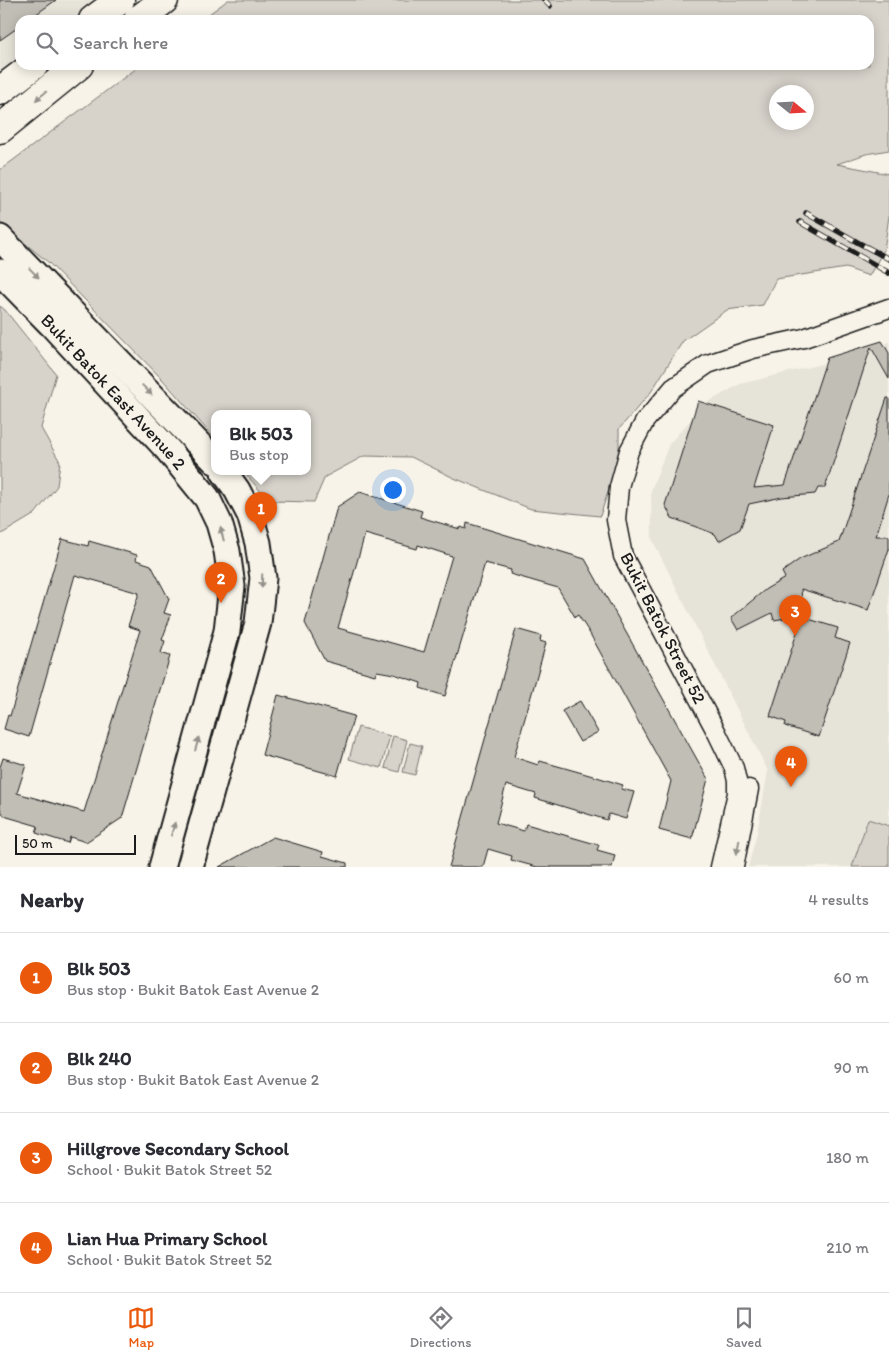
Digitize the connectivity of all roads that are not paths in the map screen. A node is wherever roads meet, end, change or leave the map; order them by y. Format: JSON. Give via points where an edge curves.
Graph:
{"nodes":[{"id":1,"x":120,"y":0,"type":"edge"},
{"id":2,"x":164,"y":0,"type":"edge"},
{"id":3,"x":99,"y":15,"type":"edge"},
{"id":4,"x":144,"y":15,"type":"edge"},
{"id":5,"x":27,"y":70,"type":"edge"},
{"id":6,"x":73,"y":70,"type":"edge"},
{"id":7,"x":0,"y":91,"type":"edge"},
{"id":8,"x":0,"y":129,"type":"edge"},
{"id":9,"x":0,"y":238,"type":"edge"},
{"id":10,"x":0,"y":272,"type":"edge"},
{"id":11,"x":889,"y":308,"type":"edge"},
{"id":12,"x":889,"y":322,"type":"edge"},
{"id":13,"x":211,"y":457,"type":"edge"},
{"id":14,"x":226,"y":475,"type":"edge"},
{"id":15,"x":162,"y":867,"type":"edge"},
{"id":16,"x":190,"y":867,"type":"edge"},
{"id":17,"x":720,"y":867,"type":"edge"},
{"id":18,"x":734,"y":867,"type":"edge"}],
"edges":[{"from":1,"to":3,"type":"main road"},
{"from":2,"to":4,"type":"main road"},
{"from":5,"to":7,"type":"main road"},
{"from":6,"to":8,"type":"main road","one_way":true},
{"from":9,"to":13,"type":"street","name":"Bukit Batok East Avenue 2","one_way":true},
{"from":15,"to":10,"type":"street","name":"Bukit Batok East Avenue 2","one_way":true,"via":[[227,631],[232,586],[220,523],[207,498],[168,450]]},
{"from":11,"to":17,"type":"street","name":"Bukit Batok Street 52","via":[[804,338],[753,349],[708,364],[673,388],[645,421],[628,451],[619,487],[616,520],[623,556],[717,733],[737,781]]},
{"from":12,"to":18,"type":"street","name":"Bukit Batok Street 52","one_way":true,"via":[[714,375],[681,397],[655,428],[640,456],[631,489],[628,519],[635,552],[728,727],[747,772],[748,795]]},
{"from":14,"to":16,"type":"street","one_way":true,"via":[[250,515],[263,578],[258,623]]}]}
